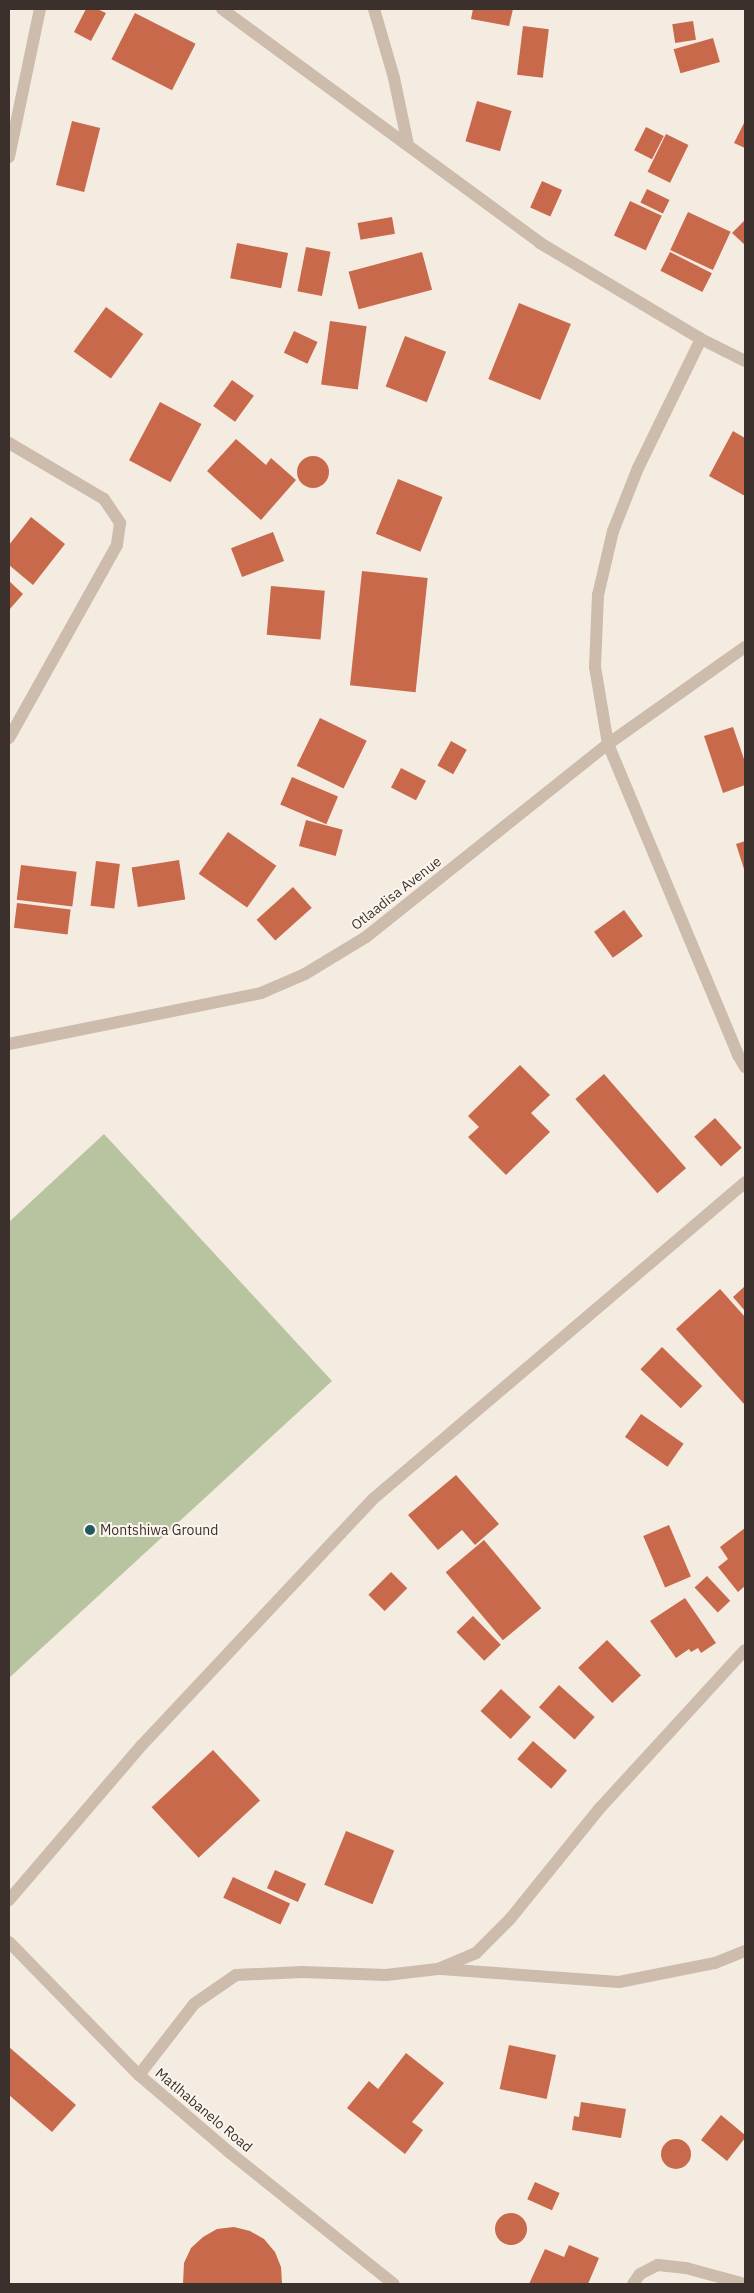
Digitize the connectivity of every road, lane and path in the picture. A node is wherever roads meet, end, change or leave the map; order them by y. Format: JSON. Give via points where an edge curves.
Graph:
{"nodes":[{"id":1,"x":40,"y":9,"type":"edge"},
{"id":2,"x":222,"y":9,"type":"edge"},
{"id":3,"x":374,"y":9,"type":"edge"},
{"id":4,"x":408,"y":146,"type":"junction"},
{"id":5,"x":9,"y":157,"type":"edge"},
{"id":6,"x":701,"y":340,"type":"junction"},
{"id":7,"x":745,"y":361,"type":"edge"},
{"id":8,"x":9,"y":443,"type":"edge"},
{"id":9,"x":745,"y":647,"type":"edge"},
{"id":10,"x":9,"y":738,"type":"edge"},
{"id":11,"x":608,"y":744,"type":"junction"},
{"id":12,"x":9,"y":1044,"type":"edge"},
{"id":13,"x":742,"y":1055,"type":"edge"},
{"id":14,"x":745,"y":1067,"type":"edge"},
{"id":15,"x":745,"y":1182,"type":"edge"},
{"id":16,"x":745,"y":1650,"type":"edge"},
{"id":17,"x":9,"y":1900,"type":"edge"},
{"id":18,"x":9,"y":1942,"type":"edge"},
{"id":19,"x":745,"y":1951,"type":"edge"},
{"id":20,"x":438,"y":1969,"type":"junction"},
{"id":21,"x":139,"y":2074,"type":"junction"},
{"id":22,"x":394,"y":2284,"type":"edge"},
{"id":23,"x":633,"y":2284,"type":"edge"},
{"id":24,"x":745,"y":2284,"type":"edge"}],
"edges":[{"from":1,"to":5,"type":"street"},
{"from":2,"to":4,"type":"street"},
{"from":3,"to":4,"type":"street","via":[[394,78]]},
{"from":4,"to":6,"type":"street","via":[[540,243]]},
{"from":6,"to":7,"type":"street"},
{"from":6,"to":11,"type":"street","via":[[638,468],[613,531],[598,595],[595,667]]},
{"from":8,"to":10,"type":"street","via":[[104,499],[120,523],[117,545]]},
{"from":9,"to":11,"type":"street","name":"Otlaadisa Avenue"},
{"from":11,"to":12,"type":"street","name":"Otlaadisa Avenue","via":[[366,937],[305,974],[262,993]]},
{"from":11,"to":13,"type":"street"},
{"from":13,"to":14,"type":"street"},
{"from":15,"to":17,"type":"street","via":[[373,1499],[142,1744]]},
{"from":16,"to":20,"type":"street","via":[[600,1808],[510,1919],[476,1953]]},
{"from":18,"to":21,"type":"street","name":"Matlhabanelo Road"},
{"from":19,"to":20,"type":"street","via":[[715,1963],[619,1982]]},
{"from":20,"to":21,"type":"street","via":[[386,1975],[302,1972],[236,1975],[194,2004]]},
{"from":21,"to":22,"type":"street","name":"Matlhabanelo Road","via":[[229,2152]]},
{"from":23,"to":24,"type":"street","via":[[640,2274],[658,2265],[686,2268]]}]}
